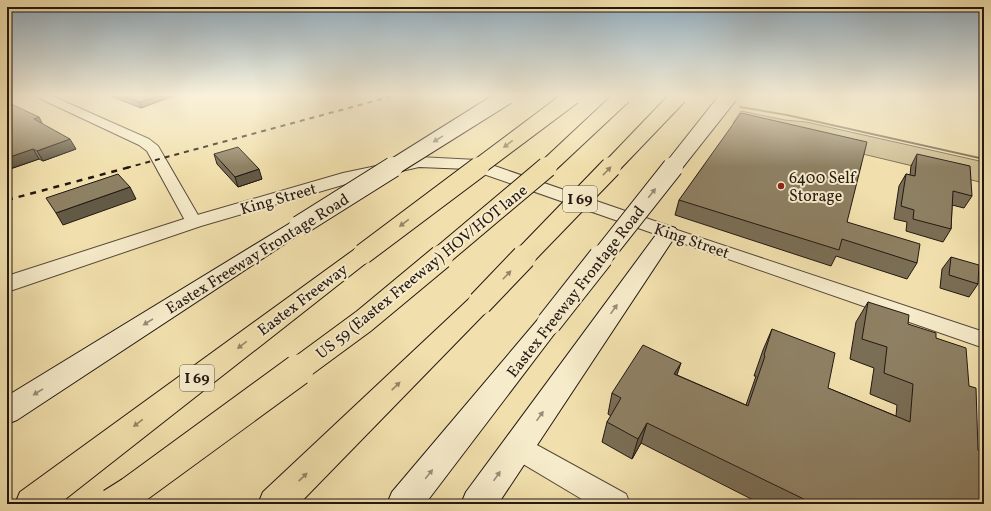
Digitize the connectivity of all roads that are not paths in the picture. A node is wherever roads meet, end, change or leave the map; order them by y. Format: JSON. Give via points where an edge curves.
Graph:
{"nodes":[{"id":1,"x":95,"y":120,"type":"edge"},
{"id":2,"x":469,"y":120,"type":"edge"},
{"id":3,"x":541,"y":120,"type":"edge"},
{"id":4,"x":598,"y":120,"type":"edge"},
{"id":5,"x":657,"y":120,"type":"edge"},
{"id":6,"x":710,"y":120,"type":"edge"},
{"id":7,"x":194,"y":222,"type":"junction"},
{"id":8,"x":668,"y":232,"type":"junction"},
{"id":9,"x":7,"y":284,"type":"edge"},
{"id":10,"x":984,"y":340,"type":"edge"},
{"id":11,"x":7,"y":411,"type":"edge"},
{"id":12,"x":517,"y":448,"type":"junction"},
{"id":13,"x":32,"y":504,"type":"edge"},
{"id":14,"x":112,"y":504,"type":"edge"},
{"id":15,"x":275,"y":504,"type":"edge"},
{"id":16,"x":404,"y":504,"type":"edge"},
{"id":17,"x":478,"y":504,"type":"edge"},
{"id":18,"x":616,"y":504,"type":"edge"}],
"edges":[{"from":1,"to":7,"type":"street","via":[[144,142],[153,149]]},
{"from":2,"to":11,"type":"main road","name":"Eastex Freeway Frontage Road","one_way":true,"bridge":true},
{"from":3,"to":13,"type":"highway","name":"Eastex Freeway","number":"I 69","one_way":true,"bridge":true},
{"from":4,"to":14,"type":"highway","name":"US 59 (Eastex Freeway) HOV/HOT lane","bridge":true,"via":[[541,173],[364,321]]},
{"from":15,"to":5,"type":"highway","number":"I 69","one_way":true,"bridge":true,"via":[[480,303]]},
{"from":16,"to":6,"type":"main road","name":"Eastex Freeway Frontage Road","one_way":true,"bridge":true},
{"from":7,"to":8,"type":"main road","name":"King Street","via":[[349,177],[419,162],[470,164]]},
{"from":7,"to":9,"type":"main road","name":"King Street"},
{"from":8,"to":10,"type":"street","name":"King Street"},
{"from":12,"to":8,"type":"main road","one_way":true},
{"from":17,"to":12,"type":"main road","one_way":true},
{"from":12,"to":18,"type":"street"}]}
